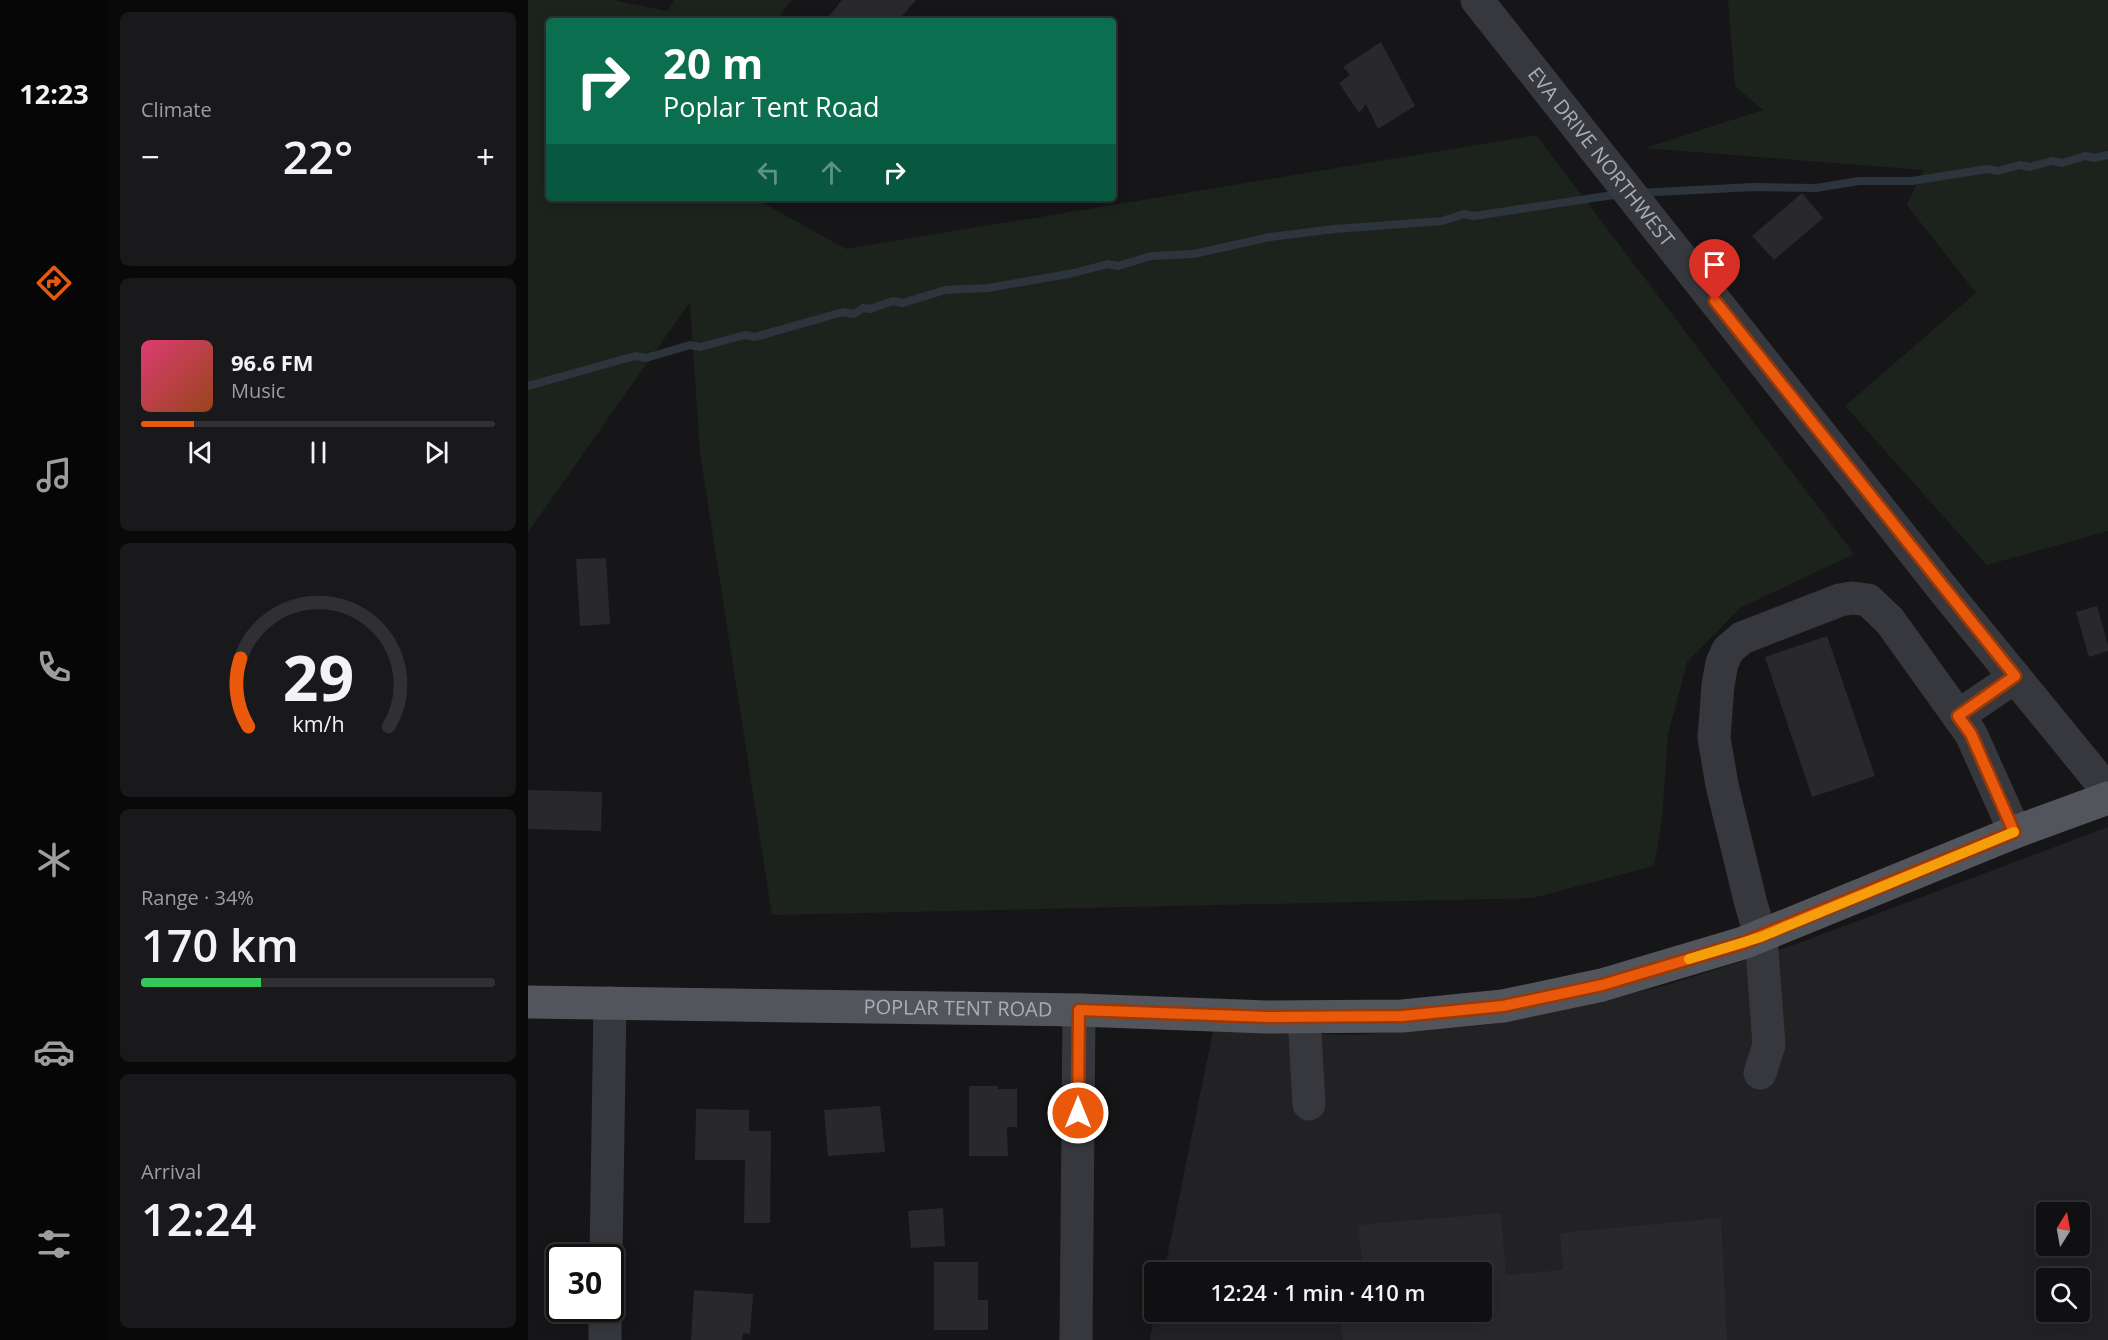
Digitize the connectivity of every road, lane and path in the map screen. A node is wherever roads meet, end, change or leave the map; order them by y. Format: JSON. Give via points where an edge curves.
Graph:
{"nodes":[{"id":1,"x":1477,"y":0,"type":"edge"},
{"id":2,"x":2015,"y":676,"type":"junction"},
{"id":3,"x":1958,"y":716,"type":"junction"},
{"id":4,"x":2108,"y":791,"type":"edge"},
{"id":5,"x":2108,"y":798,"type":"edge"},
{"id":6,"x":2014,"y":832,"type":"junction"},
{"id":7,"x":1752,"y":940,"type":"junction"},
{"id":8,"x":528,"y":1002,"type":"edge"},
{"id":9,"x":609,"y":1003,"type":"junction"},
{"id":10,"x":1079,"y":1010,"type":"junction"},
{"id":11,"x":1304,"y":1017,"type":"junction"},
{"id":12,"x":1308,"y":1104,"type":"dead end"},
{"id":13,"x":606,"y":1244,"type":"edge"},
{"id":14,"x":605,"y":1322,"type":"edge"},
{"id":15,"x":605,"y":1340,"type":"edge"},
{"id":16,"x":1076,"y":1340,"type":"edge"}],
"edges":[{"from":1,"to":2,"type":"street","name":"EVA DRIVE NORTHWEST"},
{"from":2,"to":3,"type":"street"},
{"from":2,"to":4,"type":"street","name":"EVA DRIVE NORTHWEST"},
{"from":3,"to":6,"type":"street","via":[[1971,734]]},
{"from":3,"to":7,"type":"street","via":[[1890,621],[1868,600],[1840,600],[1742,638],[1728,650],[1718,685],[1714,738]]},
{"from":5,"to":6,"type":"main road","name":"POPLAR TENT ROAD"},
{"from":6,"to":7,"type":"main road","name":"POPLAR TENT ROAD"},
{"from":7,"to":11,"type":"main road","name":"POPLAR TENT ROAD","via":[[1602,985],[1503,1006],[1402,1016]]},
{"from":8,"to":9,"type":"main road","name":"POPLAR TENT ROAD"},
{"from":9,"to":10,"type":"main road","name":"POPLAR TENT ROAD"},
{"from":9,"to":13,"type":"street"},
{"from":10,"to":11,"type":"main road","name":"POPLAR TENT ROAD"},
{"from":10,"to":16,"type":"street"},
{"from":11,"to":12,"type":"street"},
{"from":14,"to":15,"type":"street"}]}
